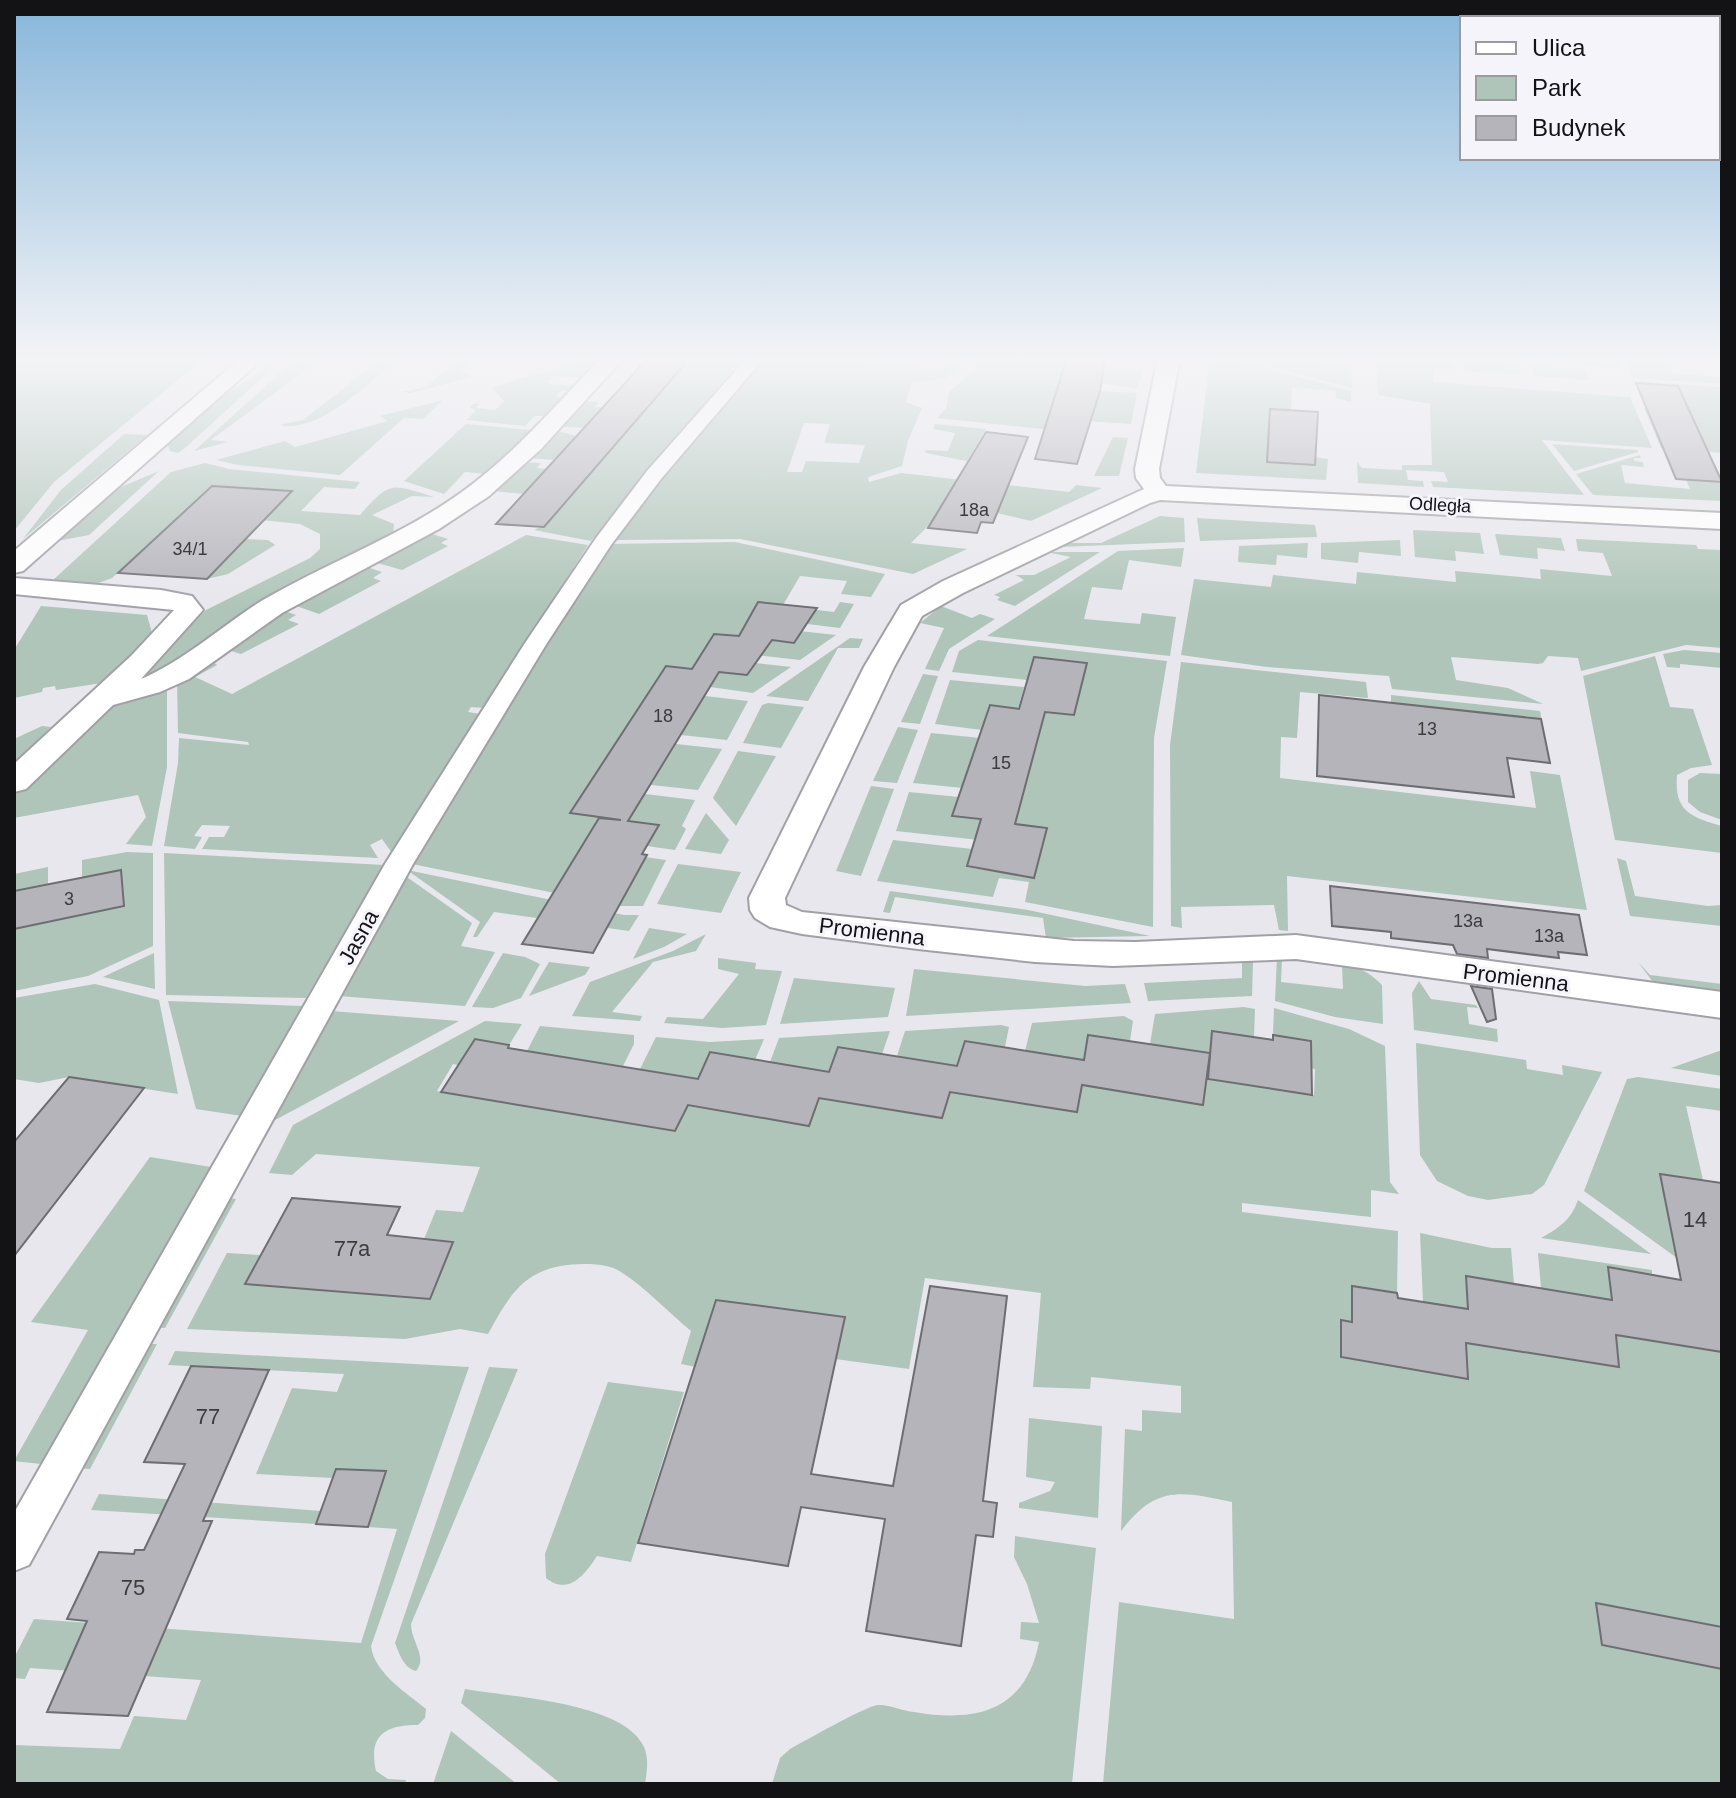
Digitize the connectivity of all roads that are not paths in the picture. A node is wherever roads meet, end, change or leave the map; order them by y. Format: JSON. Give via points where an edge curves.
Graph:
{"nodes":[{"id":1,"x":156,"y":442,"type":"edge"},
{"id":2,"x":532,"y":442,"type":"edge"},
{"id":3,"x":683,"y":442,"type":"edge"},
{"id":4,"x":1152,"y":442,"type":"edge"},
{"id":5,"x":1159,"y":493,"type":"junction"},
{"id":6,"x":1722,"y":521,"type":"edge"},
{"id":7,"x":14,"y":565,"type":"edge"},
{"id":8,"x":14,"y":586,"type":"edge"},
{"id":9,"x":103,"y":698,"type":"junction"},
{"id":10,"x":14,"y":782,"type":"edge"},
{"id":11,"x":1722,"y":1005,"type":"edge"},
{"id":12,"x":14,"y":1552,"type":"edge"}],
"edges":[{"from":1,"to":7,"type":"street"},
{"from":2,"to":9,"type":"street","via":[[447,514],[275,605],[173,675]]},
{"from":3,"to":12,"type":"street","name":"Jasna","via":[[603,542],[421,827]]},
{"from":4,"to":5,"type":"street","via":[[1148,478]]},
{"from":5,"to":6,"type":"street","name":"Odległa"},
{"from":5,"to":11,"type":"street","name":"Promienna","via":[[911,611],[783,864],[767,898],[768,910],[802,923],[1070,953],[1296,947]]},
{"from":8,"to":9,"type":"street","via":[[161,598],[187,605],[186,617]]},
{"from":9,"to":10,"type":"street"}]}
